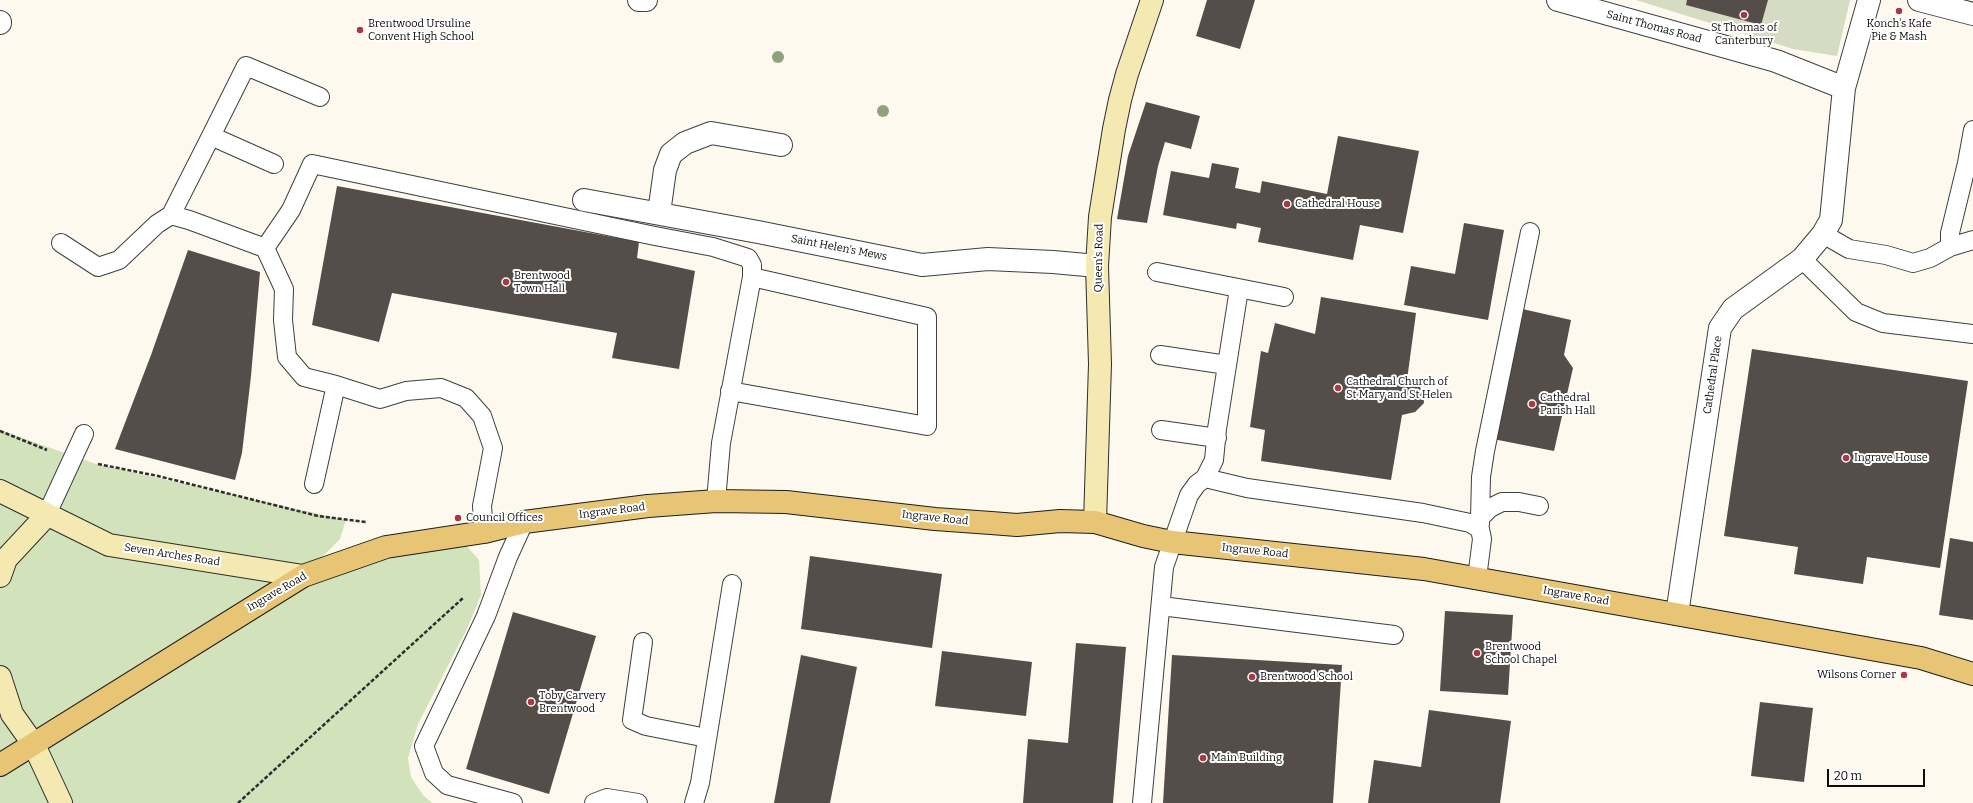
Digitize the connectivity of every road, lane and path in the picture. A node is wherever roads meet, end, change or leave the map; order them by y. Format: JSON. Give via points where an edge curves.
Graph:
{"nodes":[{"id":1,"x":639,"y":0,"type":"edge"},
{"id":2,"x":646,"y":0,"type":"edge"},
{"id":3,"x":1152,"y":0,"type":"edge"},
{"id":4,"x":1558,"y":0,"type":"edge"},
{"id":5,"x":1869,"y":0,"type":"edge"},
{"id":6,"x":1919,"y":0,"type":"edge"},
{"id":7,"x":1973,"y":14,"type":"edge"},
{"id":8,"x":1844,"y":88,"type":"junction"},
{"id":9,"x":320,"y":97,"type":"dead end"},
{"id":10,"x":1973,"y":130,"type":"edge"},
{"id":11,"x":210,"y":136,"type":"junction"},
{"id":12,"x":781,"y":145,"type":"dead end"},
{"id":13,"x":274,"y":164,"type":"dead end"},
{"id":14,"x":584,"y":200,"type":"dead end"},
{"id":15,"x":659,"y":213,"type":"junction"},
{"id":16,"x":171,"y":215,"type":"junction"},
{"id":17,"x":1530,"y":232,"type":"dead end"},
{"id":18,"x":1823,"y":234,"type":"junction"},
{"id":19,"x":1973,"y":240,"type":"edge"},
{"id":20,"x":61,"y":243,"type":"dead end"},
{"id":21,"x":1950,"y":247,"type":"junction"},
{"id":22,"x":265,"y":248,"type":"junction"},
{"id":23,"x":1802,"y":259,"type":"junction"},
{"id":24,"x":1097,"y":266,"type":"junction"},
{"id":25,"x":1157,"y":272,"type":"dead end"},
{"id":26,"x":752,"y":277,"type":"junction"},
{"id":27,"x":1239,"y":288,"type":"junction"},
{"id":28,"x":1284,"y":297,"type":"dead end"},
{"id":29,"x":1973,"y":334,"type":"edge"},
{"id":30,"x":1160,"y":355,"type":"dead end"},
{"id":31,"x":1227,"y":365,"type":"junction"},
{"id":32,"x":336,"y":385,"type":"junction"},
{"id":33,"x":730,"y":391,"type":"junction"},
{"id":34,"x":1161,"y":430,"type":"dead end"},
{"id":35,"x":0,"y":431,"type":"edge"},
{"id":36,"x":84,"y":434,"type":"dead end"},
{"id":37,"x":1217,"y":438,"type":"junction"},
{"id":38,"x":72,"y":458,"type":"junction"},
{"id":39,"x":1205,"y":478,"type":"junction"},
{"id":40,"x":314,"y":484,"type":"dead end"},
{"id":41,"x":0,"y":491,"type":"edge"},
{"id":42,"x":716,"y":500,"type":"junction"},
{"id":43,"x":1539,"y":506,"type":"dead end"},
{"id":44,"x":46,"y":516,"type":"junction"},
{"id":45,"x":524,"y":522,"type":"junction"},
{"id":46,"x":1095,"y":522,"type":"junction"},
{"id":47,"x":372,"y":523,"type":"dead end"},
{"id":48,"x":1480,"y":523,"type":"junction"},
{"id":49,"x":484,"y":532,"type":"junction"},
{"id":50,"x":1172,"y":542,"type":"junction"},
{"id":51,"x":0,"y":576,"type":"edge"},
{"id":52,"x":303,"y":576,"type":"junction"},
{"id":53,"x":1477,"y":578,"type":"junction"},
{"id":54,"x":732,"y":584,"type":"dead end"},
{"id":55,"x":467,"y":594,"type":"dead end"},
{"id":56,"x":1161,"y":606,"type":"junction"},
{"id":57,"x":1677,"y":614,"type":"junction"},
{"id":58,"x":1394,"y":635,"type":"dead end"},
{"id":59,"x":643,"y":642,"type":"dead end"},
{"id":60,"x":1973,"y":657,"type":"edge"},
{"id":61,"x":1921,"y":658,"type":"junction"},
{"id":62,"x":1973,"y":674,"type":"edge"},
{"id":63,"x":0,"y":677,"type":"edge"},
{"id":64,"x":707,"y":738,"type":"junction"},
{"id":65,"x":34,"y":745,"type":"junction"},
{"id":66,"x":0,"y":765,"type":"edge"},
{"id":67,"x":61,"y":803,"type":"edge"},
{"id":68,"x":238,"y":803,"type":"edge"},
{"id":69,"x":513,"y":803,"type":"edge"},
{"id":70,"x":594,"y":803,"type":"edge"},
{"id":71,"x":638,"y":803,"type":"edge"},
{"id":72,"x":694,"y":803,"type":"edge"},
{"id":73,"x":1142,"y":803,"type":"edge"}],
"edges":[{"from":1,"to":2,"type":"street"},
{"from":3,"to":24,"type":"street","name":"Queen's Road","via":[[1127,74],[1114,129],[1100,217]]},
{"from":4,"to":8,"type":"street","name":"Saint Thomas Road","via":[[1776,61]]},
{"from":5,"to":8,"type":"street"},
{"from":6,"to":7,"type":"street"},
{"from":8,"to":18,"type":"street","name":"Cathedral Place","via":[[1831,220]]},
{"from":9,"to":11,"type":"lane","via":[[246,66]]},
{"from":10,"to":21,"type":"lane","via":[[1950,233]]},
{"from":11,"to":13,"type":"lane"},
{"from":11,"to":16,"type":"lane"},
{"from":12,"to":15,"type":"street","via":[[711,133],[685,143],[671,154],[665,170]]},
{"from":14,"to":15,"type":"street","name":"Saint Helen's Mews"},
{"from":15,"to":24,"type":"street","name":"Saint Helen's Mews","via":[[922,265],[988,259]]},
{"from":16,"to":20,"type":"lane","via":[[157,224],[119,260],[98,268]]},
{"from":16,"to":22,"type":"lane"},
{"from":17,"to":48,"type":"lane","via":[[1485,451],[1481,477]]},
{"from":18,"to":21,"type":"lane","via":[[1849,249],[1913,263],[1930,258]]},
{"from":18,"to":23,"type":"street","name":"Cathedral Place"},
{"from":19,"to":21,"type":"lane"},
{"from":22,"to":26,"type":"lane","via":[[291,210],[312,164],[713,246],[748,258],[752,265]]},
{"from":22,"to":32,"type":"lane","via":[[284,289],[283,320],[287,357],[304,377]]},
{"from":23,"to":29,"type":"lane","via":[[1856,312],[1883,323]]},
{"from":23,"to":57,"type":"street","name":"Cathedral Place","via":[[1733,309],[1720,328]]},
{"from":24,"to":46,"type":"street","name":"Queen's Road","via":[[1100,364]]},
{"from":25,"to":27,"type":"lane"},
{"from":26,"to":33,"type":"lane"},
{"from":26,"to":33,"type":"lane","via":[[927,317],[927,426]]},
{"from":27,"to":28,"type":"lane"},
{"from":27,"to":31,"type":"lane"},
{"from":30,"to":31,"type":"lane"},
{"from":31,"to":37,"type":"lane"},
{"from":32,"to":40,"type":"lane"},
{"from":32,"to":49,"type":"lane","via":[[380,399],[406,391],[441,388],[466,398],[482,416],[493,448],[482,506]]},
{"from":33,"to":42,"type":"lane","via":[[721,442]]},
{"from":34,"to":37,"type":"lane"},
{"from":35,"to":38,"type":"path"},
{"from":36,"to":38,"type":"lane"},
{"from":37,"to":39,"type":"lane","via":[[1214,460]]},
{"from":38,"to":44,"type":"lane"},
{"from":38,"to":47,"type":"path","via":[[158,476],[318,516]]},
{"from":39,"to":48,"type":"lane","via":[[1247,488]]},
{"from":39,"to":50,"type":"lane","via":[[1189,495]]},
{"from":41,"to":44,"type":"street","name":"Seven Arches Road"},
{"from":42,"to":45,"type":"main road","name":"Ingrave Road"},
{"from":42,"to":46,"type":"main road","name":"Ingrave Road","via":[[786,502],[991,524]]},
{"from":43,"to":48,"type":"lane","via":[[1502,502],[1490,508]]},
{"from":44,"to":51,"type":"street","via":[[6,559]]},
{"from":44,"to":52,"type":"street","name":"Seven Arches Road","via":[[109,545]]},
{"from":45,"to":49,"type":"main road","name":"Ingrave Road"},
{"from":45,"to":69,"type":"lane","via":[[486,616],[424,746],[434,773],[447,785]]},
{"from":46,"to":50,"type":"main road","name":"Ingrave Road"},
{"from":48,"to":53,"type":"lane","via":[[1482,539]]},
{"from":49,"to":52,"type":"main road","name":"Ingrave Road","via":[[386,547]]},
{"from":50,"to":53,"type":"main road","name":"Ingrave Road","via":[[1424,569]]},
{"from":50,"to":56,"type":"lane","via":[[1164,567]]},
{"from":52,"to":65,"type":"main road","name":"Ingrave Road"},
{"from":53,"to":57,"type":"main road","name":"Ingrave Road"},
{"from":54,"to":64,"type":"lane"},
{"from":55,"to":68,"type":"path"},
{"from":56,"to":58,"type":"lane"},
{"from":56,"to":73,"type":"lane"},
{"from":57,"to":61,"type":"main road","name":"Ingrave Road"},
{"from":59,"to":64,"type":"lane","via":[[632,720],[646,726]]},
{"from":60,"to":61,"type":"main road","name":"Ingrave Road"},
{"from":61,"to":62,"type":"main road","name":"Ingrave Road"},
{"from":63,"to":65,"type":"street","via":[[12,714]]},
{"from":64,"to":72,"type":"lane"},
{"from":65,"to":66,"type":"main road","name":"Ingrave Road"},
{"from":65,"to":67,"type":"street"},
{"from":70,"to":71,"type":"lane","via":[[608,798]]}]}
